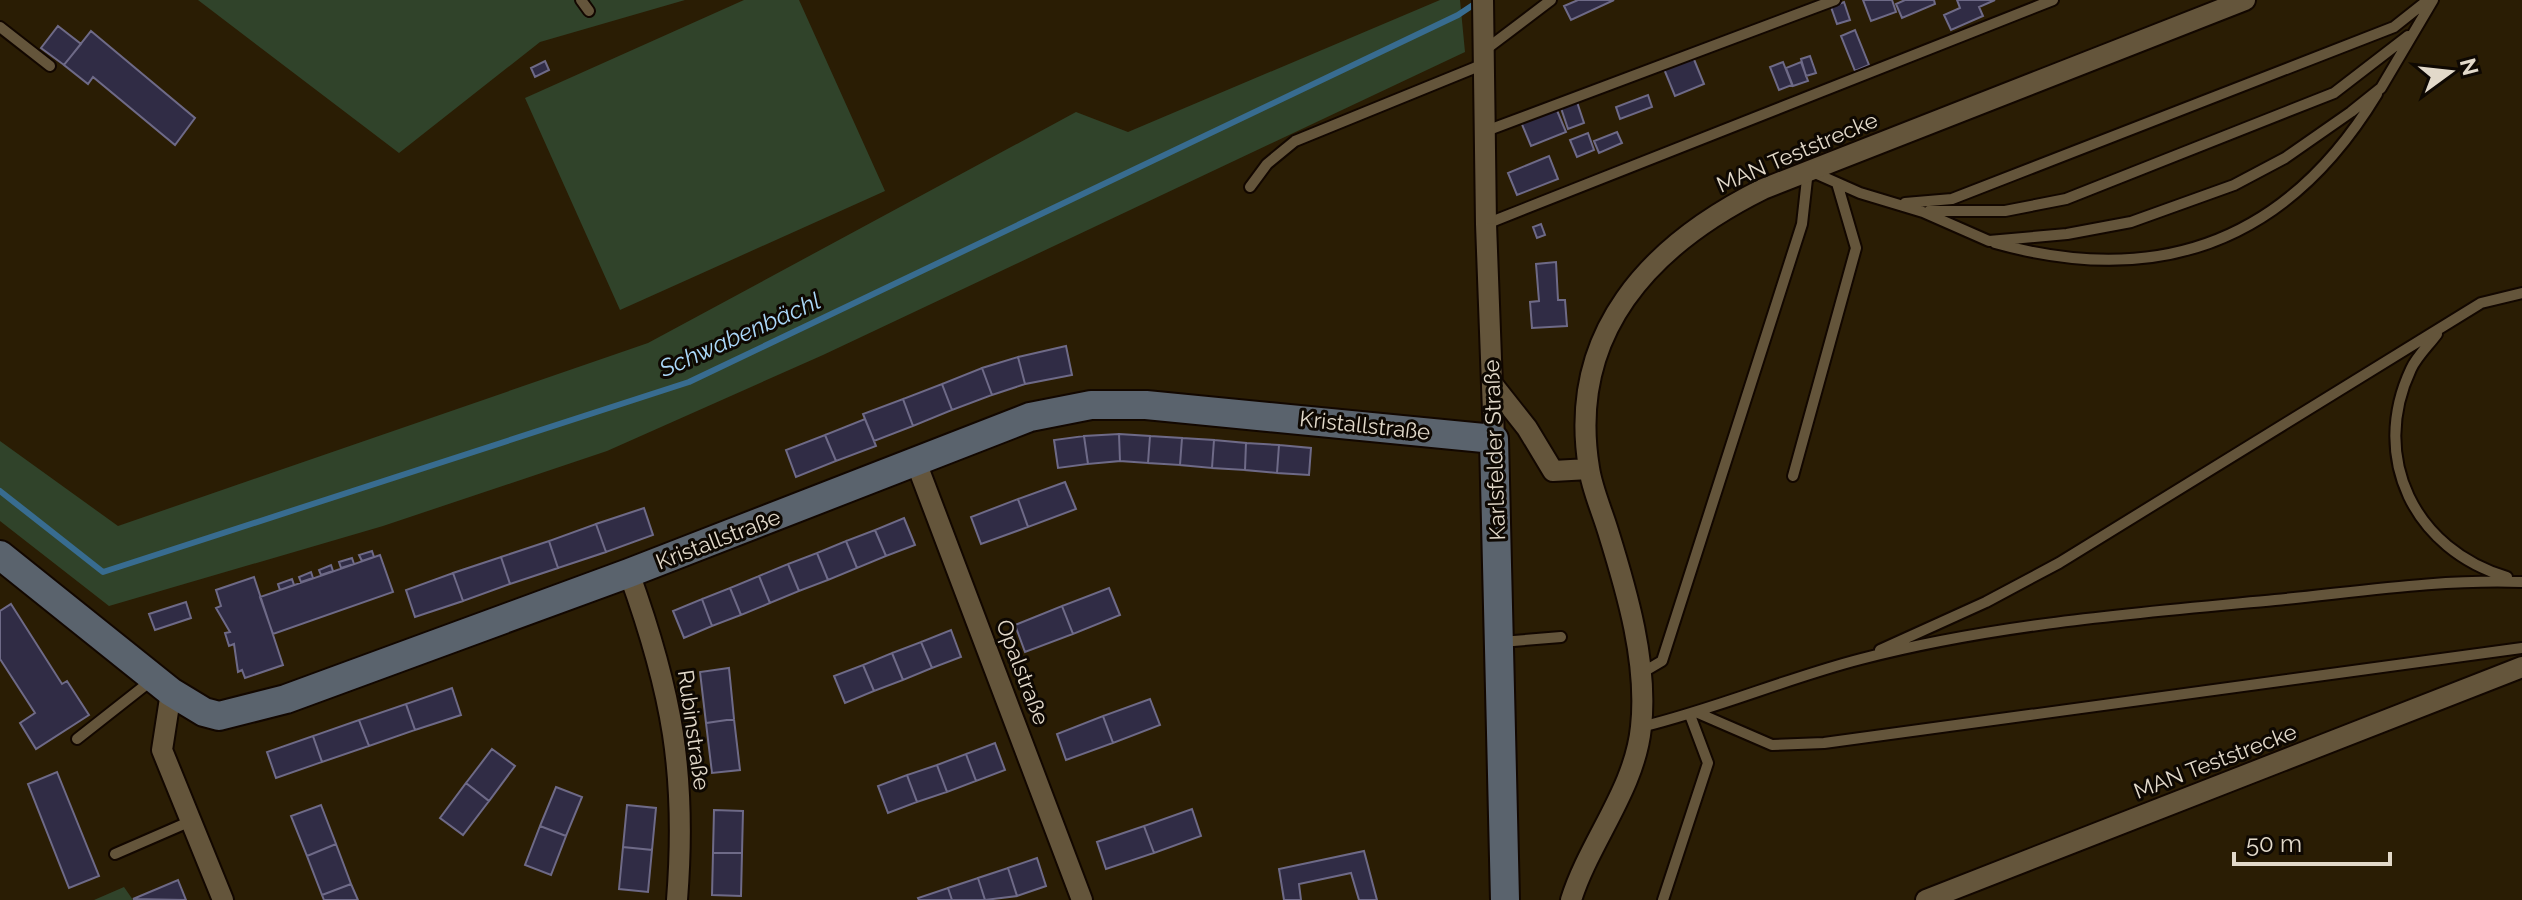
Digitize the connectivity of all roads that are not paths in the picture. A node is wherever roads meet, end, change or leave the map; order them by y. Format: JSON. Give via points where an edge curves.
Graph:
{"nodes":[{"id":1,"x":581,"y":0,"type":"edge"},
{"id":2,"x":1483,"y":0,"type":"edge"},
{"id":3,"x":1551,"y":0,"type":"edge"},
{"id":4,"x":1835,"y":0,"type":"edge"},
{"id":5,"x":2053,"y":0,"type":"edge"},
{"id":6,"x":2245,"y":0,"type":"edge"},
{"id":7,"x":2431,"y":0,"type":"edge"},
{"id":8,"x":589,"y":11,"type":"dead end"},
{"id":9,"x":0,"y":27,"type":"edge"},
{"id":10,"x":2415,"y":31,"type":"junction"},
{"id":11,"x":1484,"y":57,"type":"junction"},
{"id":12,"x":50,"y":66,"type":"dead end"},
{"id":13,"x":2381,"y":88,"type":"junction"},
{"id":14,"x":1486,"y":131,"type":"junction"},
{"id":15,"x":1808,"y":170,"type":"junction"},
{"id":16,"x":1837,"y":183,"type":"junction"},
{"id":17,"x":1250,"y":187,"type":"dead end"},
{"id":18,"x":1899,"y":203,"type":"junction"},
{"id":19,"x":1923,"y":212,"type":"junction"},
{"id":20,"x":1486,"y":224,"type":"junction"},
{"id":21,"x":1989,"y":241,"type":"junction"},
{"id":22,"x":2522,"y":293,"type":"edge"},
{"id":23,"x":2441,"y":330,"type":"junction"},
{"id":24,"x":1493,"y":385,"type":"junction"},
{"id":25,"x":1494,"y":439,"type":"junction"},
{"id":26,"x":916,"y":462,"type":"junction"},
{"id":27,"x":1589,"y":469,"type":"junction"},
{"id":28,"x":1793,"y":476,"type":"dead end"},
{"id":29,"x":0,"y":555,"type":"edge"},
{"id":30,"x":629,"y":573,"type":"junction"},
{"id":31,"x":2522,"y":582,"type":"edge"},
{"id":32,"x":1561,"y":637,"type":"dead end"},
{"id":33,"x":1499,"y":642,"type":"junction"},
{"id":34,"x":2522,"y":648,"type":"edge"},
{"id":35,"x":1860,"y":659,"type":"junction"},
{"id":36,"x":2522,"y":667,"type":"edge"},
{"id":37,"x":1640,"y":674,"type":"junction"},
{"id":38,"x":162,"y":685,"type":"junction"},
{"id":39,"x":1694,"y":714,"type":"junction"},
{"id":40,"x":1641,"y":727,"type":"junction"},
{"id":41,"x":77,"y":739,"type":"dead end"},
{"id":42,"x":191,"y":821,"type":"junction"},
{"id":43,"x":115,"y":854,"type":"dead end"},
{"id":44,"x":223,"y":900,"type":"edge"},
{"id":45,"x":677,"y":900,"type":"edge"},
{"id":46,"x":1082,"y":900,"type":"edge"},
{"id":47,"x":1505,"y":900,"type":"edge"},
{"id":48,"x":1571,"y":900,"type":"edge"},
{"id":49,"x":1663,"y":900,"type":"edge"},
{"id":50,"x":1926,"y":900,"type":"edge"}],
"edges":[{"from":1,"to":8,"type":"lane"},
{"from":2,"to":11,"type":"street","name":"Karlsfelder Straße"},
{"from":3,"to":11,"type":"lane"},
{"from":4,"to":14,"type":"lane"},
{"from":5,"to":20,"type":"lane"},
{"from":6,"to":15,"type":"street","name":"MAN Teststrecke"},
{"from":7,"to":10,"type":"lane"},
{"from":7,"to":18,"type":"lane","via":[[2394,27],[1952,199]]},
{"from":9,"to":12,"type":"lane"},
{"from":10,"to":13,"type":"lane"},
{"from":10,"to":19,"type":"lane","via":[[2334,93],[2066,199],[2005,211]]},
{"from":11,"to":14,"type":"street","name":"Karlsfelder Straße"},
{"from":11,"to":17,"type":"lane","via":[[1295,141]]},
{"from":13,"to":21,"type":"lane","via":[[2285,158],[2196,200],[2118,224]]},
{"from":13,"to":21,"type":"lane","via":[[2333,159],[2284,203],[2231,235],[2163,256],[2120,261],[2027,252]]},
{"from":14,"to":20,"type":"street","name":"Karlsfelder Straße"},
{"from":15,"to":16,"type":"lane"},
{"from":15,"to":27,"type":"street","name":"MAN Teststrecke","via":[[1722,209],[1691,230],[1626,296],[1598,346],[1584,402]]},
{"from":15,"to":37,"type":"lane","via":[[1802,224],[1662,661]]},
{"from":16,"to":18,"type":"lane"},
{"from":16,"to":28,"type":"lane","via":[[1856,248]]},
{"from":18,"to":19,"type":"lane"},
{"from":19,"to":21,"type":"lane"},
{"from":20,"to":24,"type":"street","name":"Karlsfelder Straße"},
{"from":22,"to":23,"type":"lane","via":[[2481,303]]},
{"from":23,"to":31,"type":"lane","via":[[2412,367],[2396,411],[2396,459],[2411,504],[2439,542],[2477,568]]},
{"from":23,"to":35,"type":"lane","via":[[2059,563]]},
{"from":24,"to":25,"type":"street","name":"Karlsfelder Straße"},
{"from":24,"to":27,"type":"street","via":[[1553,471]]},
{"from":25,"to":26,"type":"street","name":"Kristallstraße","via":[[1146,405],[1091,405],[1030,417]]},
{"from":25,"to":33,"type":"street","name":"Karlsfelder Straße"},
{"from":26,"to":30,"type":"street","name":"Kristallstraße"},
{"from":26,"to":46,"type":"street","name":"Opalstraße"},
{"from":27,"to":37,"type":"street","name":"MAN Teststrecke","via":[[1625,588]]},
{"from":29,"to":38,"type":"street","name":"Kristallstraße"},
{"from":30,"to":38,"type":"street","name":"Kristallstraße","via":[[240,712],[204,712]]},
{"from":30,"to":45,"type":"street","name":"Rubinstraße","via":[[658,652],[673,720],[681,788]]},
{"from":31,"to":35,"type":"lane","via":[[2469,580],[2178,610],[1975,635]]},
{"from":32,"to":33,"type":"lane"},
{"from":33,"to":47,"type":"street","name":"Karlsfelder Straße"},
{"from":34,"to":39,"type":"lane","via":[[1824,743],[1772,745]]},
{"from":35,"to":39,"type":"lane"},
{"from":36,"to":50,"type":"street","name":"MAN Teststrecke"},
{"from":37,"to":40,"type":"street","name":"MAN Teststrecke"},
{"from":38,"to":41,"type":"lane"},
{"from":38,"to":42,"type":"street","via":[[162,750]]},
{"from":39,"to":40,"type":"lane"},
{"from":39,"to":49,"type":"lane","via":[[1708,763]]},
{"from":40,"to":48,"type":"street","name":"MAN Teststrecke","via":[[1634,756]]},
{"from":42,"to":43,"type":"lane"},
{"from":42,"to":44,"type":"street"}]}
